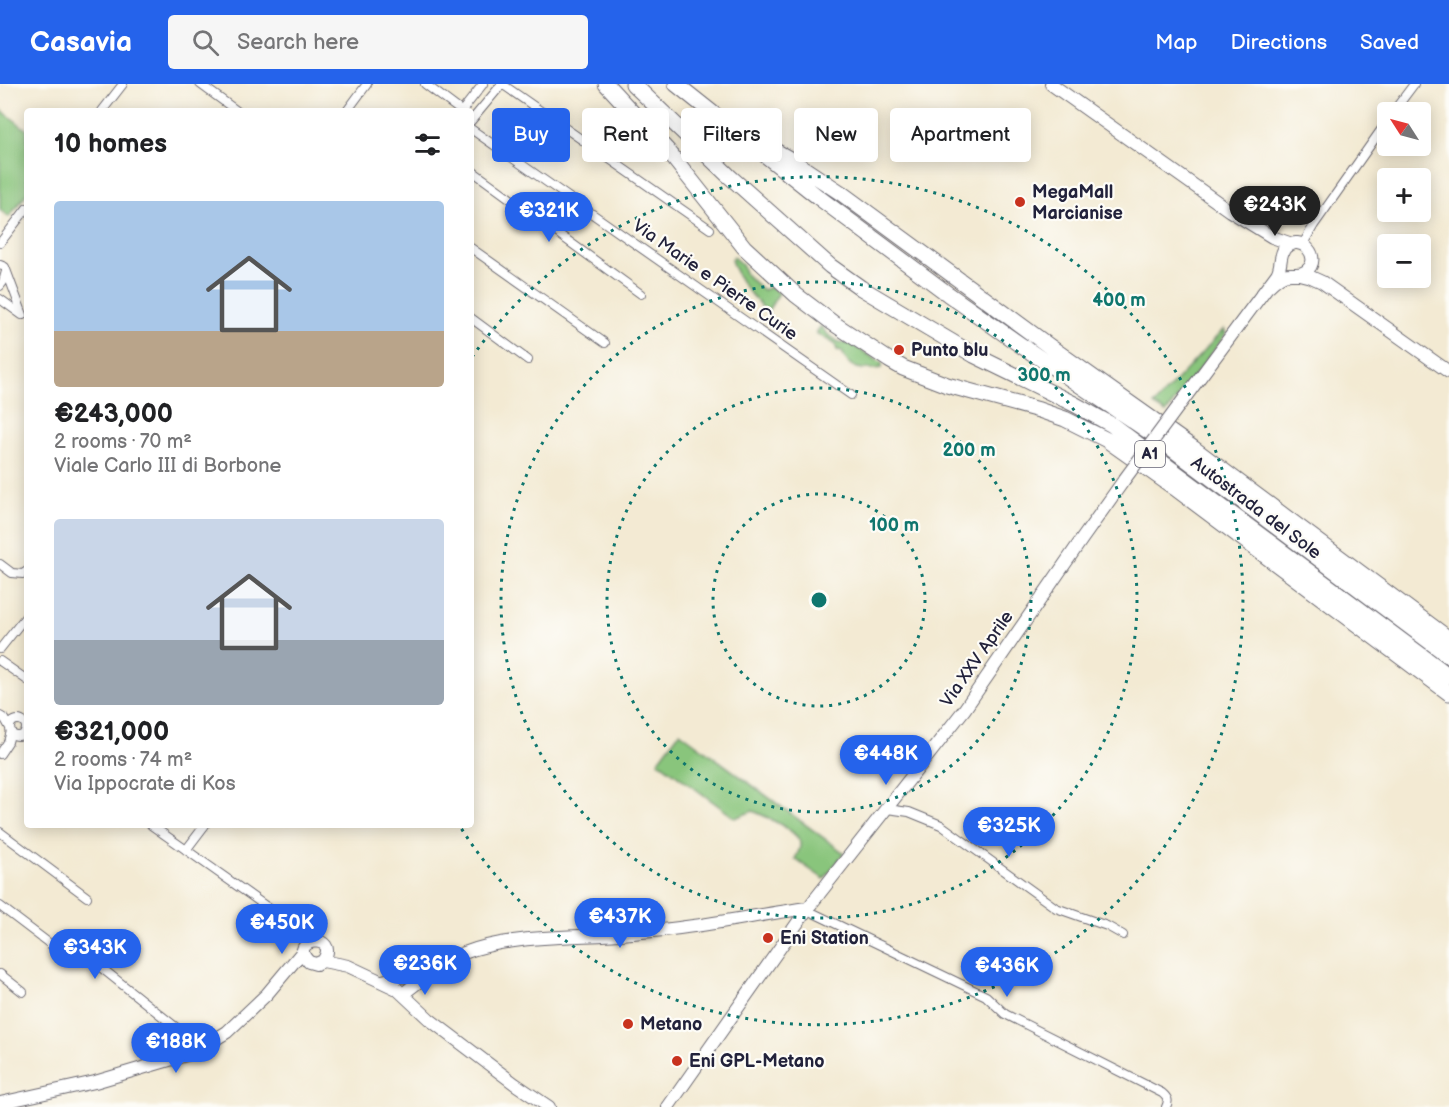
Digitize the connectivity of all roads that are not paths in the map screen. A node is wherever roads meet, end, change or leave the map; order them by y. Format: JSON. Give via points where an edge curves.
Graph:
{"nodes":[{"id":1,"x":123,"y":84,"type":"edge"},
{"id":2,"x":367,"y":84,"type":"edge"},
{"id":3,"x":425,"y":84,"type":"edge"},
{"id":4,"x":483,"y":84,"type":"edge"},
{"id":5,"x":606,"y":84,"type":"edge"},
{"id":6,"x":633,"y":84,"type":"edge"},
{"id":7,"x":676,"y":84,"type":"edge"},
{"id":8,"x":1051,"y":84,"type":"edge"},
{"id":9,"x":1414,"y":84,"type":"edge"},
{"id":10,"x":202,"y":85,"type":"edge"},
{"id":11,"x":1400,"y":102,"type":"edge"},
{"id":12,"x":104,"y":108,"type":"edge"},
{"id":13,"x":233,"y":108,"type":"edge"},
{"id":14,"x":349,"y":108,"type":"edge"},
{"id":15,"x":457,"y":108,"type":"edge"},
{"id":16,"x":463,"y":108,"type":"edge"},
{"id":17,"x":707,"y":108,"type":"edge"},
{"id":18,"x":474,"y":117,"type":"edge"},
{"id":19,"x":474,"y":131,"type":"edge"},
{"id":20,"x":1377,"y":136,"type":"edge"},
{"id":21,"x":782,"y":155,"type":"edge"},
{"id":22,"x":776,"y":162,"type":"edge"},
{"id":23,"x":474,"y":172,"type":"edge"},
{"id":24,"x":1230,"y":211,"type":"junction"},
{"id":25,"x":24,"y":212,"type":"edge"},
{"id":26,"x":710,"y":229,"type":"dead end"},
{"id":27,"x":1,"y":241,"type":"edge"},
{"id":28,"x":1297,"y":244,"type":"junction"},
{"id":29,"x":474,"y":250,"type":"edge"},
{"id":30,"x":0,"y":257,"type":"edge"},
{"id":31,"x":1312,"y":259,"type":"junction"},
{"id":32,"x":1281,"y":261,"type":"junction"},
{"id":33,"x":4,"y":268,"type":"edge"},
{"id":34,"x":1296,"y":274,"type":"junction"},
{"id":35,"x":0,"y":286,"type":"edge"},
{"id":36,"x":1269,"y":286,"type":"junction"},
{"id":37,"x":642,"y":294,"type":"dead end"},
{"id":38,"x":1346,"y":298,"type":"junction"},
{"id":39,"x":0,"y":299,"type":"edge"},
{"id":40,"x":24,"y":315,"type":"edge"},
{"id":41,"x":24,"y":316,"type":"edge"},
{"id":42,"x":474,"y":320,"type":"edge"},
{"id":43,"x":605,"y":343,"type":"dead end"},
{"id":44,"x":528,"y":360,"type":"dead end"},
{"id":45,"x":1449,"y":372,"type":"edge"},
{"id":46,"x":851,"y":395,"type":"dead end"},
{"id":47,"x":0,"y":564,"type":"edge"},
{"id":48,"x":24,"y":573,"type":"edge"},
{"id":49,"x":24,"y":619,"type":"edge"},
{"id":50,"x":1449,"y":639,"type":"edge"},
{"id":51,"x":0,"y":649,"type":"edge"},
{"id":52,"x":1449,"y":656,"type":"edge"},
{"id":53,"x":0,"y":661,"type":"edge"},
{"id":54,"x":1449,"y":676,"type":"edge"},
{"id":55,"x":24,"y":678,"type":"edge"},
{"id":56,"x":1449,"y":693,"type":"edge"},
{"id":57,"x":2,"y":717,"type":"edge"},
{"id":58,"x":21,"y":728,"type":"edge"},
{"id":59,"x":0,"y":754,"type":"edge"},
{"id":60,"x":887,"y":809,"type":"junction"},
{"id":61,"x":155,"y":828,"type":"edge"},
{"id":62,"x":203,"y":828,"type":"edge"},
{"id":63,"x":0,"y":832,"type":"edge"},
{"id":64,"x":186,"y":850,"type":"junction"},
{"id":65,"x":87,"y":897,"type":"dead end"},
{"id":66,"x":0,"y":906,"type":"edge"},
{"id":67,"x":808,"y":909,"type":"junction"},
{"id":68,"x":291,"y":925,"type":"junction"},
{"id":69,"x":1122,"y":934,"type":"dead end"},
{"id":70,"x":315,"y":941,"type":"junction"},
{"id":71,"x":304,"y":950,"type":"junction"},
{"id":72,"x":320,"y":958,"type":"junction"},
{"id":73,"x":0,"y":974,"type":"edge"},
{"id":74,"x":427,"y":974,"type":"junction"},
{"id":75,"x":283,"y":976,"type":"junction"},
{"id":76,"x":382,"y":981,"type":"junction"},
{"id":77,"x":23,"y":992,"type":"dead end"},
{"id":78,"x":404,"y":993,"type":"junction"},
{"id":79,"x":202,"y":1048,"type":"junction"},
{"id":80,"x":28,"y":1096,"type":"junction"},
{"id":81,"x":0,"y":1103,"type":"edge"},
{"id":82,"x":15,"y":1107,"type":"edge"},
{"id":83,"x":549,"y":1107,"type":"edge"},
{"id":84,"x":668,"y":1107,"type":"edge"},
{"id":85,"x":1166,"y":1107,"type":"edge"}],
"edges":[{"from":1,"to":12,"type":"street"},
{"from":2,"to":14,"type":"street"},
{"from":3,"to":15,"type":"street"},
{"from":4,"to":16,"type":"street"},
{"from":5,"to":56,"type":"highway","via":[[668,151],[744,247],[833,323],[903,368],[947,386],[1065,419],[1107,440]]},
{"from":6,"to":54,"type":"highway","name":"Autostrada del Sole","number":"A1","via":[[830,266],[974,355],[1112,425]]},
{"from":7,"to":17,"type":"highway","name":"Autostrada del Sole","number":"A1"},
{"from":8,"to":24,"type":"street"},
{"from":9,"to":11,"type":"street"},
{"from":10,"to":13,"type":"street"},
{"from":18,"to":26,"type":"street","via":[[502,84]]},
{"from":19,"to":46,"type":"street","name":"Via Marie e Pierre Curie"},
{"from":20,"to":28,"type":"street"},
{"from":21,"to":50,"type":"highway","via":[[841,193],[1193,448]]},
{"from":22,"to":52,"type":"highway","name":"Autostrada del Sole","number":"A1","via":[[948,294],[1150,433]]},
{"from":23,"to":37,"type":"street"},
{"from":24,"to":28,"type":"street","via":[[1272,237]]},
{"from":24,"to":32,"type":"street","via":[[1268,243]]},
{"from":25,"to":27,"type":"street"},
{"from":28,"to":31,"type":"street","via":[[1310,250]]},
{"from":28,"to":32,"type":"street","via":[[1283,251]]},
{"from":29,"to":43,"type":"street"},
{"from":30,"to":33,"type":"street"},
{"from":31,"to":34,"type":"street","via":[[1307,271]]},
{"from":31,"to":38,"type":"street","via":[[1319,273]]},
{"from":32,"to":34,"type":"street","via":[[1285,270]]},
{"from":32,"to":36,"type":"street","name":"Via XXV Aprile"},
{"from":33,"to":35,"type":"street"},
{"from":33,"to":40,"type":"street"},
{"from":34,"to":36,"type":"street","name":"Via XXV Aprile","via":[[1282,276]]},
{"from":34,"to":38,"type":"street","via":[[1316,279]]},
{"from":36,"to":60,"type":"street","name":"Via XXV Aprile","bridge":true,"via":[[1124,480],[964,710]]},
{"from":38,"to":45,"type":"street"},
{"from":39,"to":41,"type":"street"},
{"from":42,"to":44,"type":"street"},
{"from":47,"to":48,"type":"street","via":[[12,573]]},
{"from":49,"to":51,"type":"street"},
{"from":53,"to":55,"type":"street"},
{"from":57,"to":58,"type":"street"},
{"from":58,"to":59,"type":"street"},
{"from":60,"to":67,"type":"street","name":"Via XXV Aprile"},
{"from":60,"to":69,"type":"street","via":[[909,812],[940,825],[1056,908]]},
{"from":61,"to":64,"type":"street"},
{"from":62,"to":64,"type":"street"},
{"from":63,"to":65,"type":"street"},
{"from":64,"to":68,"type":"street"},
{"from":66,"to":79,"type":"street","via":[[54,946],[69,942]]},
{"from":67,"to":74,"type":"street","via":[[687,927],[501,943],[462,953]]},
{"from":67,"to":84,"type":"street","name":"Via XXV Aprile"},
{"from":67,"to":85,"type":"street","via":[[986,996],[1005,1014],[1162,1093],[1168,1100]]},
{"from":68,"to":70,"type":"street"},
{"from":68,"to":71,"type":"street"},
{"from":70,"to":71,"type":"street"},
{"from":70,"to":72,"type":"street","via":[[323,943]]},
{"from":71,"to":72,"type":"street","via":[[306,960]]},
{"from":71,"to":75,"type":"street"},
{"from":72,"to":75,"type":"street"},
{"from":72,"to":76,"type":"street"},
{"from":73,"to":77,"type":"street"},
{"from":74,"to":76,"type":"street"},
{"from":74,"to":78,"type":"street"},
{"from":75,"to":79,"type":"street","via":[[227,1032]]},
{"from":76,"to":78,"type":"street"},
{"from":78,"to":83,"type":"street","via":[[429,1019]]},
{"from":79,"to":80,"type":"street","via":[[95,1082]]},
{"from":80,"to":81,"type":"street"},
{"from":80,"to":82,"type":"street"}]}
